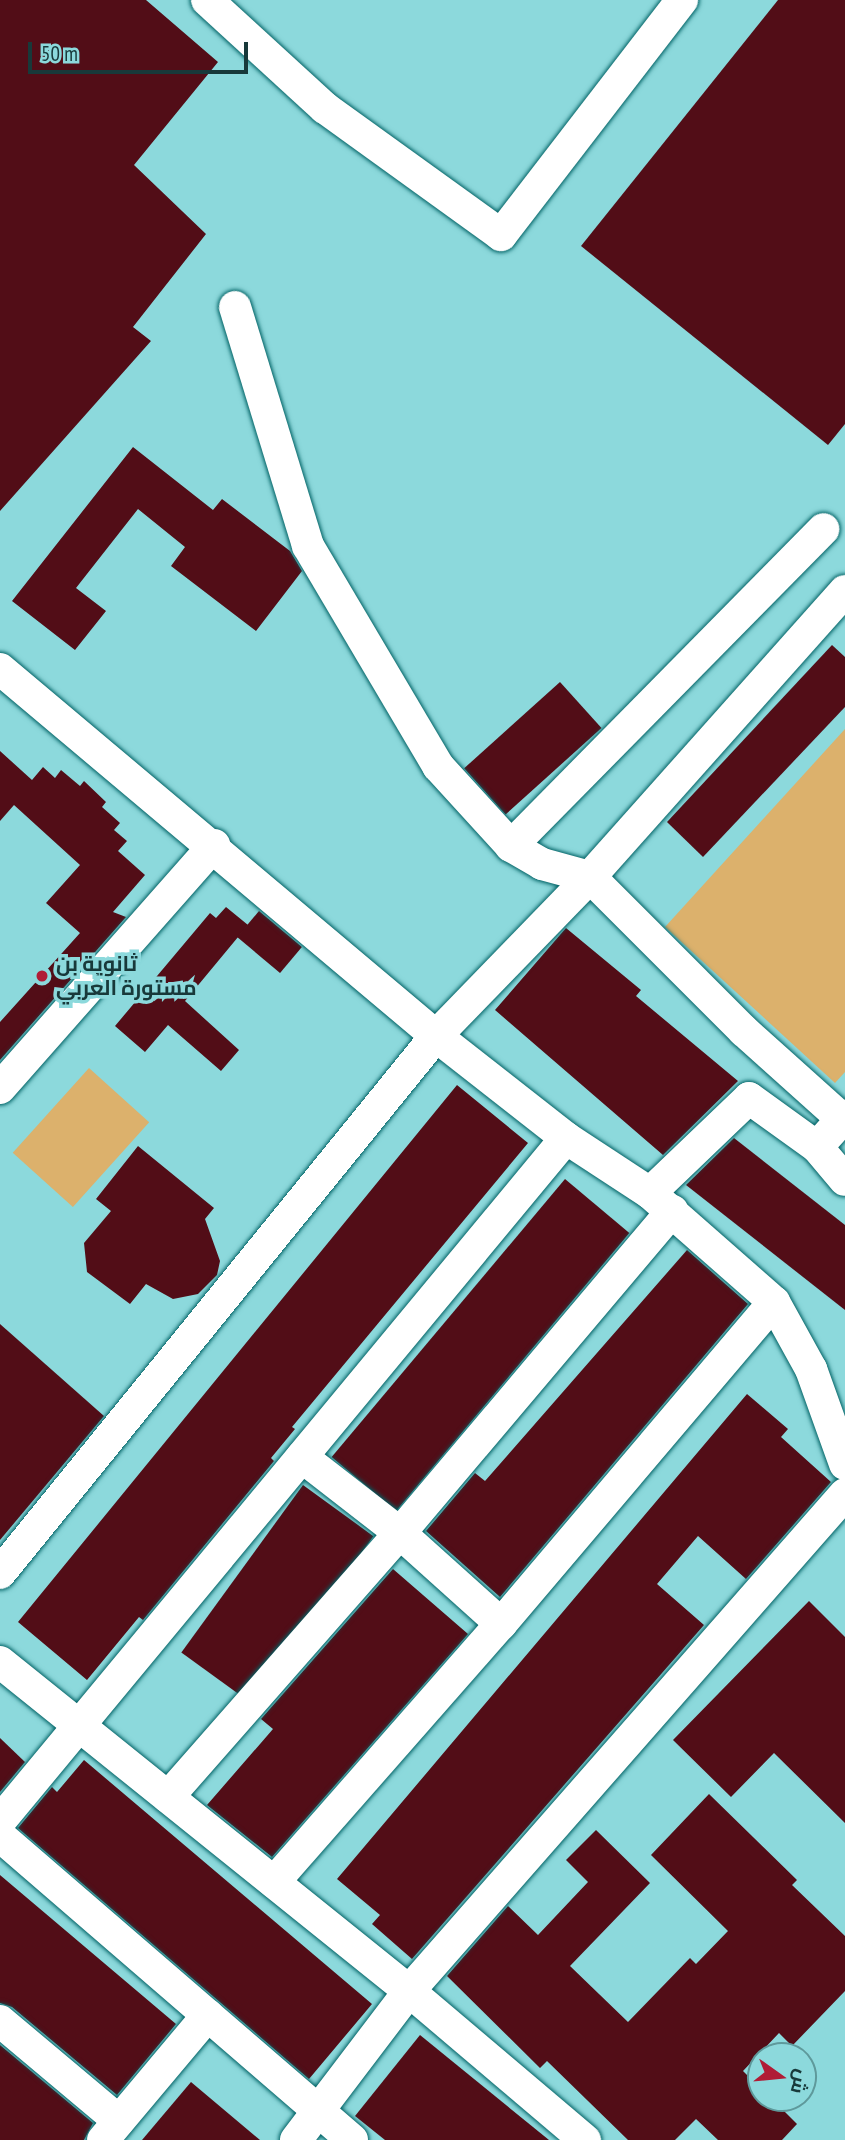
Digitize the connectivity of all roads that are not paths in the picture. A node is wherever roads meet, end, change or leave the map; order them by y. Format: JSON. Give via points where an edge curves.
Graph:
{"nodes":[{"id":1,"x":207,"y":0,"type":"edge"},
{"id":2,"x":682,"y":0,"type":"edge"},
{"id":3,"x":235,"y":307,"type":"dead end"},
{"id":4,"x":824,"y":528,"type":"dead end"},
{"id":5,"x":845,"y":592,"type":"edge"},
{"id":6,"x":0,"y":669,"type":"edge"},
{"id":7,"x":214,"y":845,"type":"junction"},
{"id":8,"x":512,"y":846,"type":"junction"},
{"id":9,"x":590,"y":877,"type":"junction"},
{"id":10,"x":436,"y":1036,"type":"junction"},
{"id":11,"x":0,"y":1088,"type":"edge"},
{"id":12,"x":843,"y":1117,"type":"edge"},
{"id":13,"x":566,"y":1138,"type":"junction"},
{"id":14,"x":817,"y":1147,"type":"junction"},
{"id":15,"x":845,"y":1180,"type":"edge"},
{"id":16,"x":661,"y":1202,"type":"junction"},
{"id":17,"x":774,"y":1302,"type":"junction"},
{"id":18,"x":302,"y":1457,"type":"junction"},
{"id":19,"x":845,"y":1464,"type":"edge"},
{"id":20,"x":845,"y":1494,"type":"edge"},
{"id":21,"x":400,"y":1533,"type":"junction"},
{"id":22,"x":0,"y":1573,"type":"edge"},
{"id":23,"x":501,"y":1624,"type":"junction"},
{"id":24,"x":0,"y":1662,"type":"edge"},
{"id":25,"x":78,"y":1727,"type":"junction"},
{"id":26,"x":168,"y":1797,"type":"junction"},
{"id":27,"x":0,"y":1821,"type":"edge"},
{"id":28,"x":0,"y":1836,"type":"edge"},
{"id":29,"x":274,"y":1882,"type":"junction"},
{"id":30,"x":409,"y":1991,"type":"junction"},
{"id":31,"x":208,"y":2015,"type":"junction"},
{"id":32,"x":0,"y":2021,"type":"edge"},
{"id":33,"x":319,"y":2112,"type":"junction"},
{"id":34,"x":111,"y":2131,"type":"edge"},
{"id":35,"x":296,"y":2140,"type":"edge"},
{"id":36,"x":352,"y":2140,"type":"edge"},
{"id":37,"x":585,"y":2140,"type":"edge"}],
"edges":[{"from":1,"to":2,"type":"street","via":[[325,108],[501,235]]},
{"from":3,"to":8,"type":"street","via":[[308,546],[438,766]]},
{"from":4,"to":8,"type":"street"},
{"from":5,"to":9,"type":"street"},
{"from":6,"to":7,"type":"street"},
{"from":7,"to":10,"type":"street"},
{"from":7,"to":11,"type":"street"},
{"from":8,"to":9,"type":"street","via":[[542,864]]},
{"from":9,"to":10,"type":"street"},
{"from":9,"to":12,"type":"street","via":[[744,1031]]},
{"from":10,"to":13,"type":"street"},
{"from":10,"to":22,"type":"street"},
{"from":12,"to":14,"type":"street"},
{"from":13,"to":16,"type":"street"},
{"from":13,"to":18,"type":"street"},
{"from":14,"to":15,"type":"street"},
{"from":14,"to":16,"type":"street","via":[[750,1098]]},
{"from":16,"to":17,"type":"street"},
{"from":16,"to":21,"type":"street"},
{"from":17,"to":19,"type":"street","via":[[811,1369]]},
{"from":17,"to":23,"type":"street"},
{"from":18,"to":21,"type":"street"},
{"from":18,"to":25,"type":"street"},
{"from":20,"to":30,"type":"street"},
{"from":21,"to":23,"type":"street"},
{"from":21,"to":26,"type":"street"},
{"from":23,"to":29,"type":"street"},
{"from":24,"to":25,"type":"street"},
{"from":25,"to":26,"type":"street"},
{"from":25,"to":27,"type":"street"},
{"from":26,"to":29,"type":"street"},
{"from":28,"to":31,"type":"street"},
{"from":29,"to":30,"type":"street"},
{"from":30,"to":33,"type":"street"},
{"from":30,"to":37,"type":"street"},
{"from":31,"to":33,"type":"street"},
{"from":31,"to":34,"type":"street"},
{"from":32,"to":34,"type":"street"},
{"from":33,"to":35,"type":"street"},
{"from":33,"to":36,"type":"street"}]}
